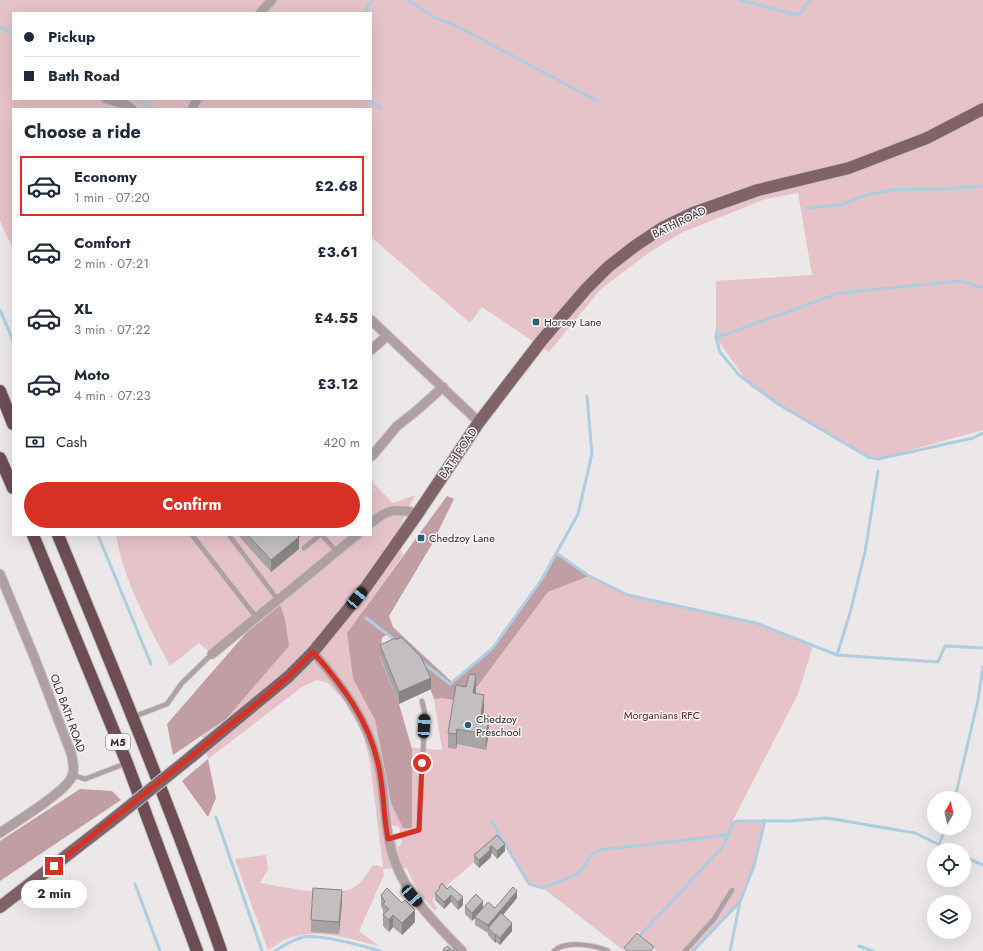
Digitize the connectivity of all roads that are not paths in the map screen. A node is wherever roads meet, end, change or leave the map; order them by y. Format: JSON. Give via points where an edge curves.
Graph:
{"nodes":[{"id":1,"x":272,"y":0,"type":"edge"},
{"id":2,"x":261,"y":12,"type":"edge"},
{"id":3,"x":110,"y":100,"type":"edge"},
{"id":4,"x":131,"y":108,"type":"edge"},
{"id":5,"x":983,"y":109,"type":"edge"},
{"id":6,"x":372,"y":321,"type":"edge"},
{"id":7,"x":387,"y":336,"type":"junction"},
{"id":8,"x":372,"y":349,"type":"edge"},
{"id":9,"x":442,"y":387,"type":"junction"},
{"id":10,"x":0,"y":392,"type":"edge"},
{"id":11,"x":12,"y":422,"type":"edge"},
{"id":12,"x":479,"y":422,"type":"junction"},
{"id":13,"x":372,"y":456,"type":"edge"},
{"id":14,"x":0,"y":458,"type":"edge"},
{"id":15,"x":12,"y":486,"type":"edge"},
{"id":16,"x":418,"y":513,"type":"junction"},
{"id":17,"x":372,"y":522,"type":"edge"},
{"id":18,"x":33,"y":536,"type":"edge"},
{"id":19,"x":58,"y":536,"type":"edge"},
{"id":20,"x":193,"y":536,"type":"edge"},
{"id":21,"x":231,"y":536,"type":"edge"},
{"id":22,"x":320,"y":536,"type":"edge"},
{"id":23,"x":322,"y":536,"type":"edge"},
{"id":24,"x":356,"y":536,"type":"edge"},
{"id":25,"x":304,"y":548,"type":"dead end"},
{"id":26,"x":337,"y":552,"type":"junction"},
{"id":27,"x":0,"y":574,"type":"edge"},
{"id":28,"x":278,"y":600,"type":"junction"},
{"id":29,"x":256,"y":617,"type":"junction"},
{"id":30,"x":313,"y":652,"type":"junction"},
{"id":31,"x":212,"y":654,"type":"joint"},
{"id":32,"x":422,"y":701,"type":"dead end"},
{"id":33,"x":133,"y":717,"type":"junction"},
{"id":34,"x":127,"y":763,"type":"junction"},
{"id":35,"x":72,"y":775,"type":"junction"},
{"id":36,"x":0,"y":833,"type":"edge"},
{"id":37,"x":388,"y":839,"type":"junction"},
{"id":38,"x":732,"y":890,"type":"dead end"},
{"id":39,"x":0,"y":907,"type":"edge"},
{"id":40,"x":197,"y":951,"type":"edge"},
{"id":41,"x":222,"y":951,"type":"edge"},
{"id":42,"x":462,"y":951,"type":"edge"},
{"id":43,"x":554,"y":951,"type":"edge"},
{"id":44,"x":608,"y":951,"type":"edge"},
{"id":45,"x":685,"y":951,"type":"edge"}],
"edges":[{"from":1,"to":2,"type":"street"},
{"from":3,"to":4,"type":"street"},
{"from":5,"to":12,"type":"main road","name":"BATH ROAD","via":[[927,138],[876,159],[850,168],[758,190],[662,228],[634,246],[586,289],[542,340]]},
{"from":6,"to":7,"type":"street"},
{"from":7,"to":8,"type":"street"},
{"from":7,"to":9,"type":"street"},
{"from":9,"to":12,"type":"street"},
{"from":9,"to":13,"type":"street","via":[[418,415],[396,426]]},
{"from":10,"to":11,"type":"highway"},
{"from":12,"to":16,"type":"main road","name":"BATH ROAD"},
{"from":14,"to":15,"type":"highway"},
{"from":16,"to":17,"type":"street","via":[[398,509],[388,511]]},
{"from":16,"to":30,"type":"main road","name":"BATH ROAD","via":[[366,587]]},
{"from":18,"to":34,"type":"highway","number":"M5"},
{"from":19,"to":33,"type":"highway","number":"M5"},
{"from":20,"to":29,"type":"lane"},
{"from":21,"to":28,"type":"lane"},
{"from":22,"to":25,"type":"lane"},
{"from":23,"to":26,"type":"lane"},
{"from":24,"to":26,"type":"street"},
{"from":26,"to":28,"type":"street"},
{"from":27,"to":35,"type":"street","name":"OLD BATH ROAD","via":[[71,753],[74,768]]},
{"from":28,"to":29,"type":"street"},
{"from":29,"to":31,"type":"street"},
{"from":30,"to":37,"type":"street","via":[[350,697],[370,736],[378,764]]},
{"from":30,"to":39,"type":"main road","name":"BATH ROAD","bridge":true,"via":[[288,677],[110,822]]},
{"from":31,"to":33,"type":"lane","via":[[182,683],[167,704]]},
{"from":32,"to":37,"type":"lane","via":[[425,714],[419,830]]},
{"from":33,"to":41,"type":"highway","number":"M5"},
{"from":34,"to":35,"type":"lane","via":[[85,779]]},
{"from":34,"to":40,"type":"highway","number":"M5"},
{"from":35,"to":36,"type":"street","via":[[71,780],[58,791]]},
{"from":37,"to":42,"type":"street","via":[[395,863],[412,896]]},
{"from":38,"to":45,"type":"lane","via":[[714,919]]},
{"from":43,"to":44,"type":"lane","via":[[566,946],[581,945],[597,946]]}]}
